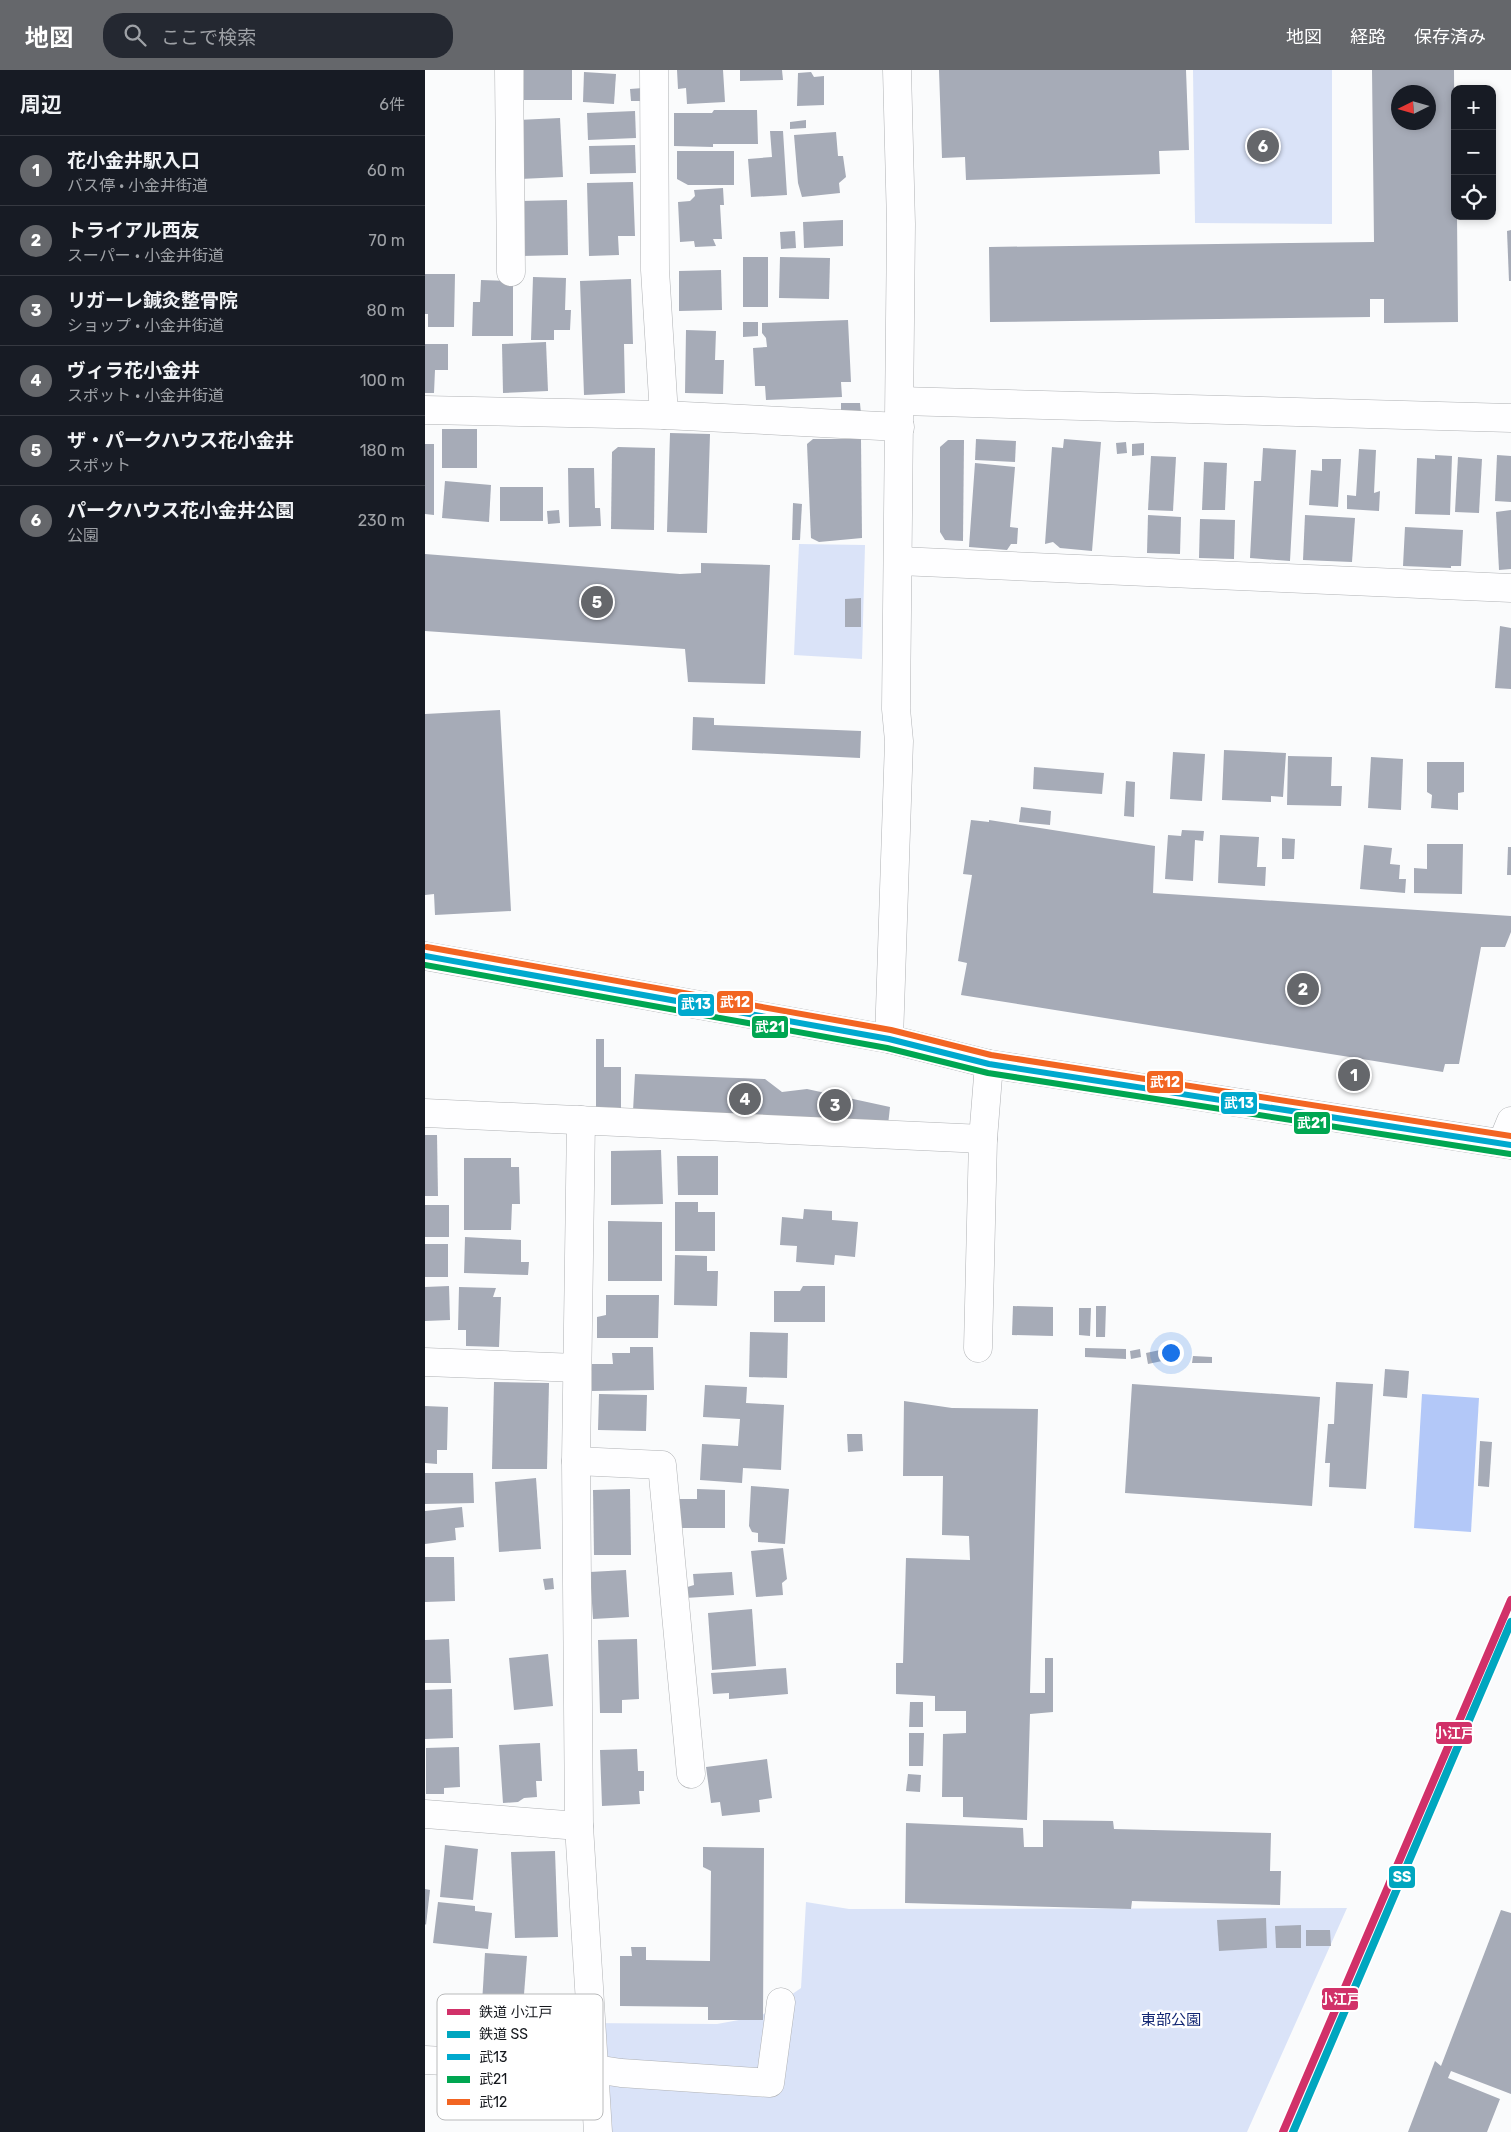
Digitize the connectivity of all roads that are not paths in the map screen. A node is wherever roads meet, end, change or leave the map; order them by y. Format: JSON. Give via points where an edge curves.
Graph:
{"nodes":[{"id":1,"x":509,"y":70,"type":"edge"},
{"id":2,"x":654,"y":70,"type":"edge"},
{"id":3,"x":897,"y":70,"type":"edge"},
{"id":4,"x":511,"y":272,"type":"dead end"},
{"id":5,"x":425,"y":410,"type":"edge"},
{"id":6,"x":900,"y":414,"type":"junction"},
{"id":7,"x":663,"y":415,"type":"junction"},
{"id":8,"x":1511,"y":418,"type":"edge"},
{"id":9,"x":899,"y":561,"type":"junction"},
{"id":10,"x":1511,"y":588,"type":"edge"},
{"id":11,"x":425,"y":956,"type":"edge"},
{"id":12,"x":889,"y":1040,"type":"junction"},
{"id":13,"x":989,"y":1064,"type":"junction"},
{"id":14,"x":425,"y":1113,"type":"edge"},
{"id":15,"x":581,"y":1120,"type":"junction"},
{"id":16,"x":1508,"y":1136,"type":"edge"},
{"id":17,"x":983,"y":1140,"type":"junction"},
{"id":18,"x":978,"y":1348,"type":"dead end"},
{"id":19,"x":425,"y":1362,"type":"edge"},
{"id":20,"x":577,"y":1368,"type":"junction"},
{"id":21,"x":576,"y":1461,"type":"junction"},
{"id":22,"x":691,"y":1774,"type":"dead end"},
{"id":23,"x":425,"y":1814,"type":"edge"},
{"id":24,"x":579,"y":1826,"type":"junction"},
{"id":25,"x":590,"y":1994,"type":"edge"},
{"id":26,"x":781,"y":2002,"type":"dead end"},
{"id":27,"x":603,"y":2070,"type":"edge"}],
"edges":[{"from":1,"to":4,"type":"street"},
{"from":2,"to":7,"type":"street","via":[[655,270]]},
{"from":3,"to":6,"type":"street","via":[[901,224]]},
{"from":5,"to":7,"type":"street"},
{"from":6,"to":7,"type":"street"},
{"from":6,"to":8,"type":"street"},
{"from":6,"to":9,"type":"street"},
{"from":9,"to":10,"type":"street"},
{"from":9,"to":12,"type":"street","via":[[899,741]]},
{"from":11,"to":12,"type":"street"},
{"from":12,"to":13,"type":"street"},
{"from":13,"to":16,"type":"street"},
{"from":13,"to":17,"type":"street"},
{"from":14,"to":15,"type":"street"},
{"from":15,"to":17,"type":"street"},
{"from":15,"to":20,"type":"street"},
{"from":17,"to":18,"type":"street"},
{"from":19,"to":20,"type":"street"},
{"from":20,"to":21,"type":"street"},
{"from":21,"to":22,"type":"street","via":[[663,1465]]},
{"from":21,"to":24,"type":"street"},
{"from":23,"to":24,"type":"street"},
{"from":24,"to":25,"type":"street"},
{"from":26,"to":27,"type":"street","via":[[770,2083]]}]}
